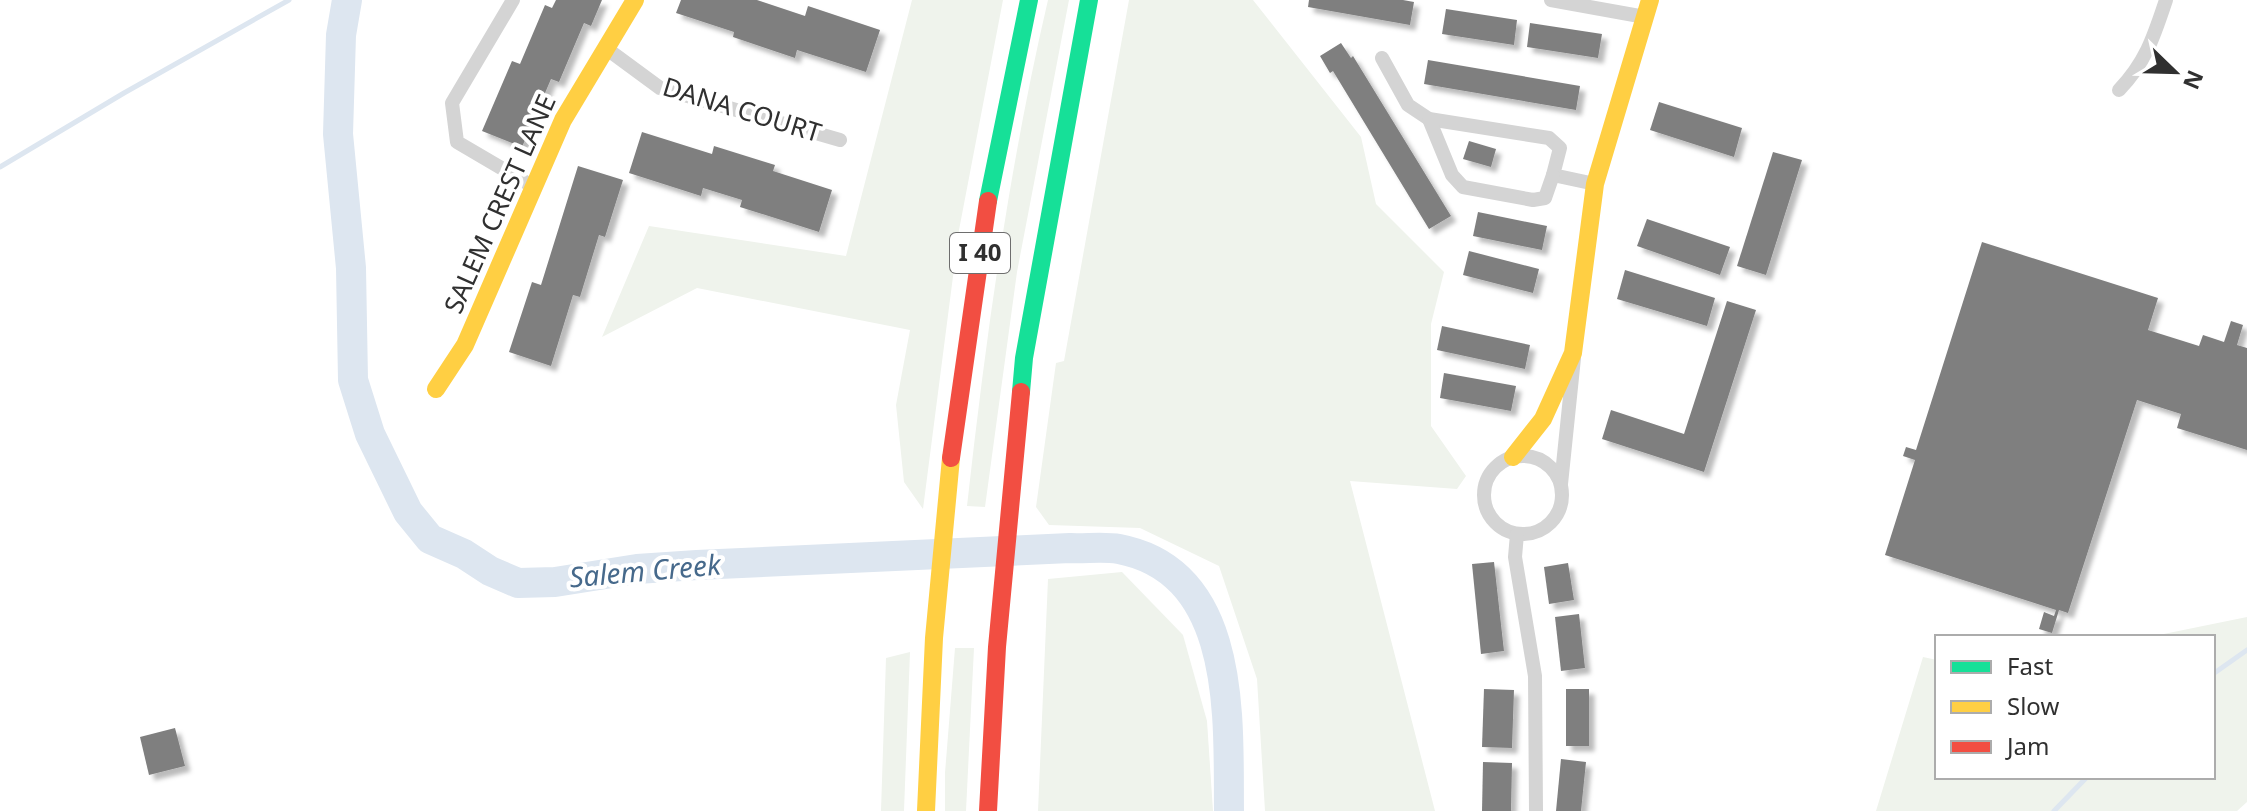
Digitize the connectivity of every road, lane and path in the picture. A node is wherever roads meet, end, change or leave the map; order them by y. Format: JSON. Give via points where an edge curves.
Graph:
{"nodes":[{"id":1,"x":513,"y":0,"type":"edge"},
{"id":2,"x":635,"y":0,"type":"edge"},
{"id":3,"x":1029,"y":0,"type":"edge"},
{"id":4,"x":1089,"y":0,"type":"edge"},
{"id":5,"x":1551,"y":0,"type":"edge"},
{"id":6,"x":2166,"y":0,"type":"edge"},
{"id":7,"x":1647,"y":8,"type":"edge"},
{"id":8,"x":607,"y":49,"type":"junction"},
{"id":9,"x":1382,"y":58,"type":"dead end"},
{"id":10,"x":2119,"y":90,"type":"dead end"},
{"id":11,"x":1429,"y":119,"type":"junction"},
{"id":12,"x":840,"y":140,"type":"dead end"},
{"id":13,"x":1553,"y":175,"type":"junction"},
{"id":14,"x":1595,"y":184,"type":"junction"},
{"id":15,"x":532,"y":186,"type":"junction"},
{"id":16,"x":1573,"y":353,"type":"junction"},
{"id":17,"x":436,"y":389,"type":"dead end"},
{"id":18,"x":1513,"y":457,"type":"junction"},
{"id":19,"x":1561,"y":485,"type":"junction"},
{"id":20,"x":1517,"y":534,"type":"junction"},
{"id":21,"x":997,"y":647,"type":"junction"},
{"id":22,"x":926,"y":811,"type":"edge"},
{"id":23,"x":988,"y":811,"type":"edge"},
{"id":24,"x":1005,"y":811,"type":"edge"},
{"id":25,"x":1536,"y":811,"type":"edge"}],
"edges":[{"from":1,"to":15,"type":"street","via":[[452,103],[457,142]]},
{"from":2,"to":8,"type":"main road","name":"SALEM CREST LANE"},
{"from":3,"to":22,"type":"main road","number":"I 40","via":[[1002,114],[955,412],[933,650]]},
{"from":4,"to":21,"type":"main road","number":"I 40","via":[[1024,358]]},
{"from":5,"to":7,"type":"street"},
{"from":6,"to":10,"type":"street","via":[[2146,57]]},
{"from":7,"to":14,"type":"main road"},
{"from":8,"to":12,"type":"street","name":"DANA COURT","via":[[660,88]]},
{"from":8,"to":15,"type":"main road","name":"SALEM CREST LANE","via":[[563,120]]},
{"from":9,"to":11,"type":"street","via":[[1408,105]]},
{"from":11,"to":13,"type":"street","via":[[1549,138],[1560,148]]},
{"from":11,"to":13,"type":"street","via":[[1452,175],[1463,187],[1533,200],[1545,198]]},
{"from":13,"to":14,"type":"street"},
{"from":14,"to":16,"type":"main road"},
{"from":15,"to":17,"type":"main road","name":"SALEM CREST LANE","via":[[465,345]]},
{"from":16,"to":18,"type":"main road","via":[[1543,419]]},
{"from":16,"to":19,"type":"street"},
{"from":18,"to":19,"type":"street","via":[[1548,464]]},
{"from":18,"to":20,"type":"street","via":[[1491,472],[1483,497],[1494,522]]},
{"from":19,"to":20,"type":"street","via":[[1559,510],[1552,521],[1530,534]]},
{"from":20,"to":25,"type":"street","via":[[1515,557],[1535,676]]},
{"from":21,"to":23,"type":"main road","number":"I 40"},
{"from":21,"to":24,"type":"main road","via":[[1008,699]]}]}
